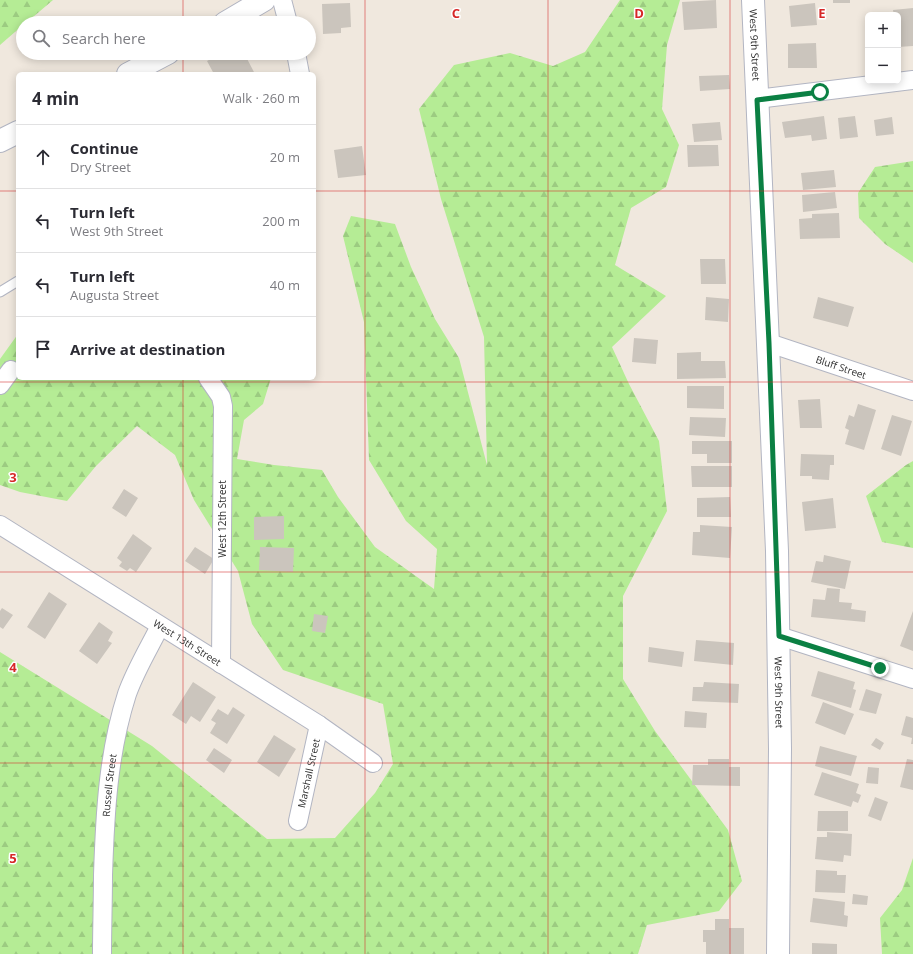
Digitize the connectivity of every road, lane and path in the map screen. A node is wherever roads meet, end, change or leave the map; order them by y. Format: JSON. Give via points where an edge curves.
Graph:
{"nodes":[{"id":1,"x":264,"y":0,"type":"edge"},
{"id":2,"x":282,"y":0,"type":"edge"},
{"id":3,"x":753,"y":0,"type":"edge"},
{"id":4,"x":237,"y":16,"type":"edge"},
{"id":5,"x":286,"y":16,"type":"edge"},
{"id":6,"x":155,"y":60,"type":"edge"},
{"id":7,"x":297,"y":60,"type":"edge"},
{"id":8,"x":132,"y":72,"type":"edge"},
{"id":9,"x":300,"y":72,"type":"edge"},
{"id":10,"x":913,"y":80,"type":"edge"},
{"id":11,"x":757,"y":100,"type":"junction"},
{"id":12,"x":16,"y":133,"type":"edge"},
{"id":13,"x":0,"y":141,"type":"edge"},
{"id":14,"x":16,"y":282,"type":"edge"},
{"id":15,"x":0,"y":292,"type":"edge"},
{"id":16,"x":769,"y":343,"type":"junction"},
{"id":17,"x":11,"y":370,"type":"dead end"},
{"id":18,"x":209,"y":380,"type":"edge"},
{"id":19,"x":0,"y":385,"type":"edge"},
{"id":20,"x":913,"y":390,"type":"edge"},
{"id":21,"x":0,"y":525,"type":"edge"},
{"id":22,"x":160,"y":626,"type":"junction"},
{"id":23,"x":779,"y":636,"type":"junction"},
{"id":24,"x":221,"y":664,"type":"junction"},
{"id":25,"x":913,"y":678,"type":"edge"},
{"id":26,"x":319,"y":725,"type":"junction"},
{"id":27,"x":373,"y":763,"type":"dead end"},
{"id":28,"x":298,"y":821,"type":"dead end"},
{"id":29,"x":102,"y":954,"type":"edge"},
{"id":30,"x":778,"y":954,"type":"edge"}],
"edges":[{"from":1,"to":4,"type":"street"},
{"from":2,"to":5,"type":"street"},
{"from":3,"to":11,"type":"street","name":"West 9th Street"},
{"from":6,"to":8,"type":"street"},
{"from":7,"to":9,"type":"street"},
{"from":10,"to":11,"type":"street"},
{"from":11,"to":16,"type":"street","name":"West 9th Street"},
{"from":12,"to":13,"type":"street"},
{"from":14,"to":15,"type":"lane"},
{"from":16,"to":20,"type":"street","name":"Bluff Street"},
{"from":16,"to":23,"type":"street","name":"West 9th Street"},
{"from":17,"to":19,"type":"street"},
{"from":18,"to":24,"type":"street","name":"West 12th Street","via":[[221,397],[223,406]]},
{"from":21,"to":22,"type":"street","name":"West 13th Street"},
{"from":22,"to":24,"type":"street","name":"West 13th Street"},
{"from":22,"to":29,"type":"street","name":"Russell Street","via":[[128,693],[117,729],[109,774],[104,834]]},
{"from":23,"to":25,"type":"street"},
{"from":23,"to":30,"type":"street","name":"West 9th Street"},
{"from":24,"to":26,"type":"street","name":"West 13th Street"},
{"from":26,"to":27,"type":"street","name":"West 13th Street"},
{"from":26,"to":28,"type":"street","name":"Marshall Street"}]}
